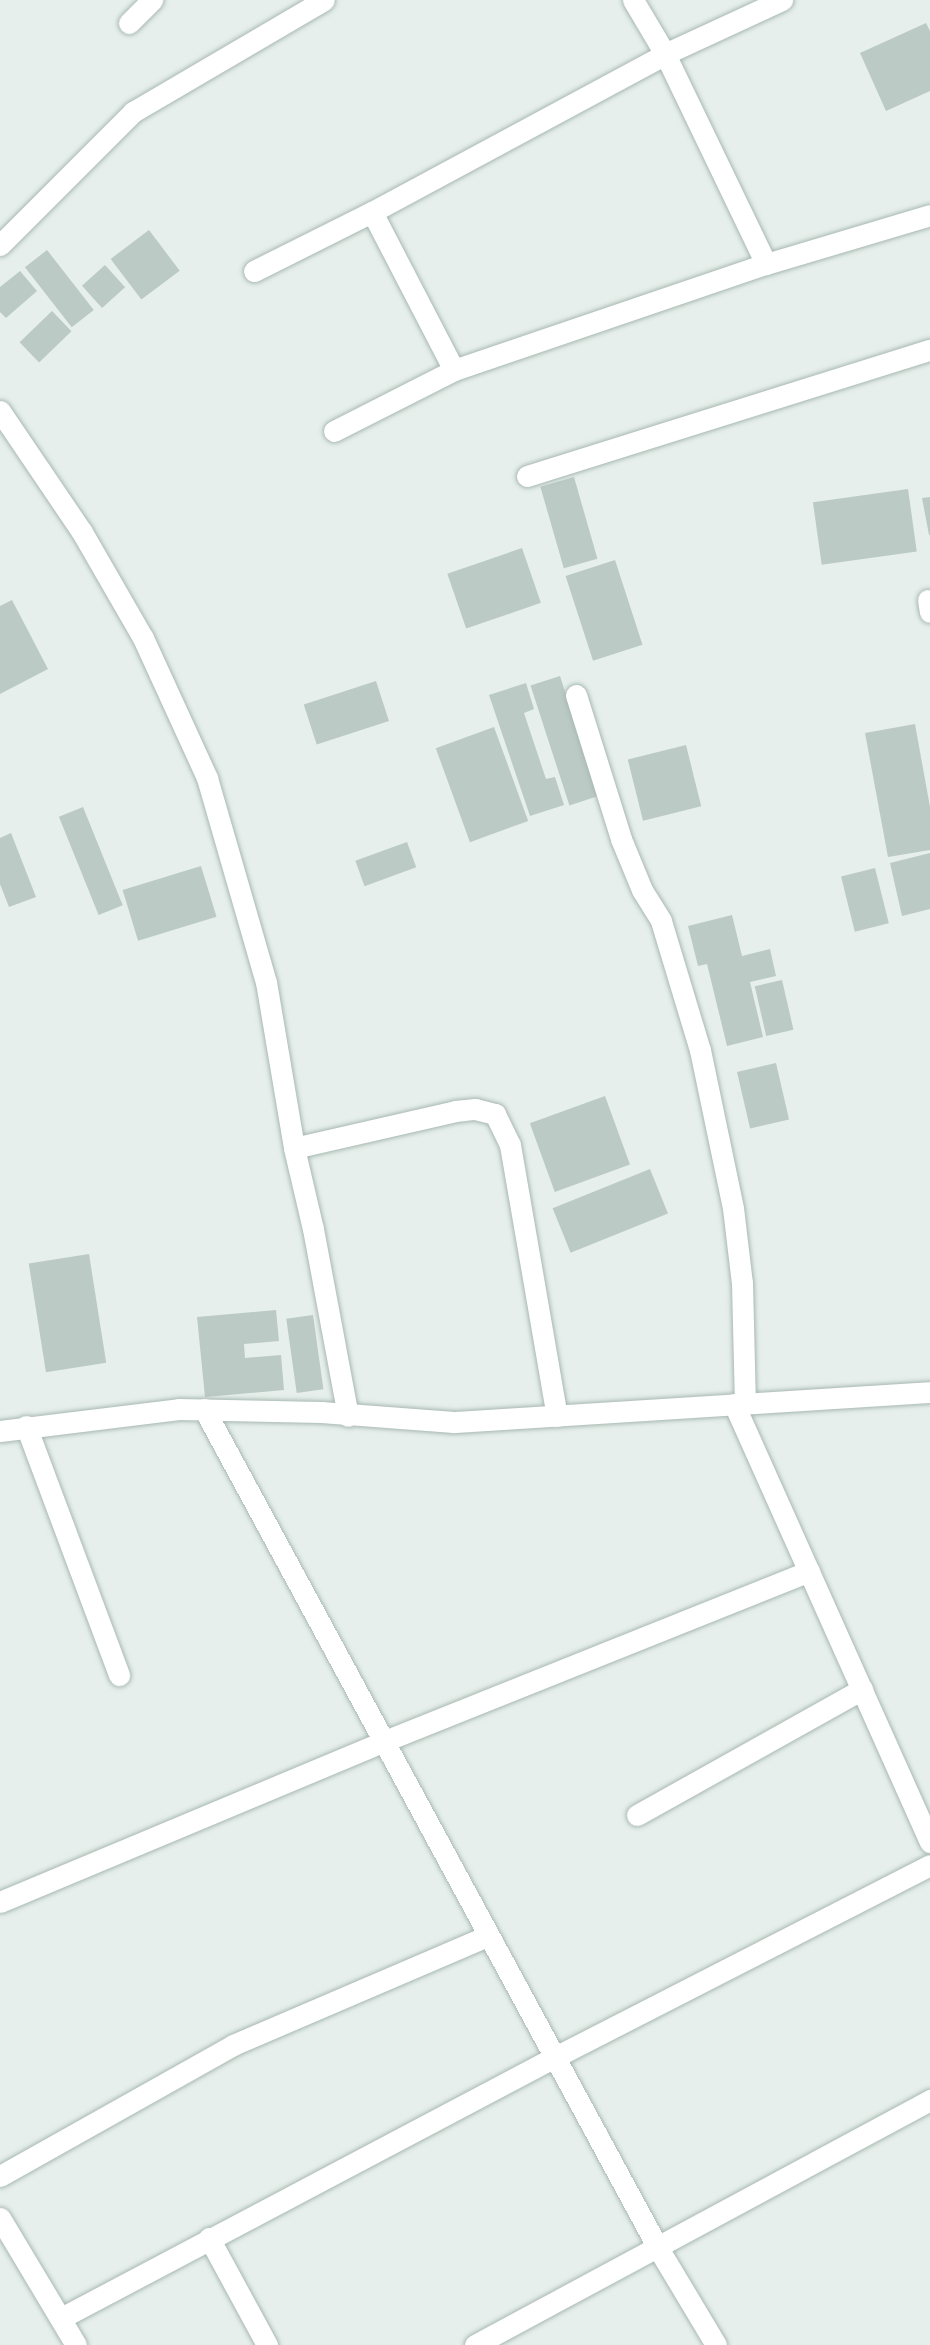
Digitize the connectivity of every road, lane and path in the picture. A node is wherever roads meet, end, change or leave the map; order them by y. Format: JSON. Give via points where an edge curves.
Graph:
{"nodes":[{"id":1,"x":152,"y":0,"type":"edge"},
{"id":2,"x":324,"y":0,"type":"edge"},
{"id":3,"x":633,"y":0,"type":"edge"},
{"id":4,"x":782,"y":0,"type":"edge"},
{"id":5,"x":129,"y":23,"type":"dead end"},
{"id":6,"x":665,"y":54,"type":"junction"},
{"id":7,"x":372,"y":212,"type":"junction"},
{"id":8,"x":930,"y":215,"type":"edge"},
{"id":9,"x":0,"y":245,"type":"edge"},
{"id":10,"x":766,"y":264,"type":"junction"},
{"id":11,"x":254,"y":271,"type":"dead end"},
{"id":12,"x":930,"y":350,"type":"edge"},
{"id":13,"x":454,"y":370,"type":"junction"},
{"id":14,"x":0,"y":411,"type":"edge"},
{"id":15,"x":334,"y":431,"type":"dead end"},
{"id":16,"x":527,"y":476,"type":"dead end"},
{"id":17,"x":576,"y":695,"type":"dead end"},
{"id":18,"x":294,"y":1148,"type":"junction"},
{"id":19,"x":930,"y":1392,"type":"edge"},
{"id":20,"x":739,"y":1404,"type":"junction"},
{"id":21,"x":204,"y":1409,"type":"junction"},
{"id":22,"x":348,"y":1416,"type":"junction"},
{"id":23,"x":557,"y":1416,"type":"junction"},
{"id":24,"x":26,"y":1426,"type":"junction"},
{"id":25,"x":0,"y":1431,"type":"edge"},
{"id":26,"x":809,"y":1571,"type":"junction"},
{"id":27,"x":118,"y":1675,"type":"dead end"},
{"id":28,"x":862,"y":1689,"type":"junction"},
{"id":29,"x":382,"y":1742,"type":"junction"},
{"id":30,"x":637,"y":1815,"type":"dead end"},
{"id":31,"x":930,"y":1842,"type":"edge"},
{"id":32,"x":930,"y":1865,"type":"edge"},
{"id":33,"x":0,"y":1902,"type":"edge"},
{"id":34,"x":487,"y":1936,"type":"junction"},
{"id":35,"x":555,"y":2057,"type":"junction"},
{"id":36,"x":930,"y":2099,"type":"edge"},
{"id":37,"x":0,"y":2176,"type":"edge"},
{"id":38,"x":0,"y":2218,"type":"edge"},
{"id":39,"x":209,"y":2238,"type":"junction"},
{"id":40,"x":657,"y":2248,"type":"junction"},
{"id":41,"x":61,"y":2318,"type":"junction"},
{"id":42,"x":76,"y":2345,"type":"edge"},
{"id":43,"x":267,"y":2345,"type":"edge"},
{"id":44,"x":475,"y":2345,"type":"edge"},
{"id":45,"x":716,"y":2345,"type":"edge"}],
"edges":[{"from":1,"to":5,"type":"street"},
{"from":2,"to":9,"type":"street","via":[[133,112]]},
{"from":3,"to":6,"type":"street"},
{"from":4,"to":6,"type":"street"},
{"from":6,"to":7,"type":"street"},
{"from":6,"to":10,"type":"street"},
{"from":7,"to":11,"type":"street"},
{"from":7,"to":13,"type":"street"},
{"from":8,"to":10,"type":"street"},
{"from":10,"to":13,"type":"street"},
{"from":12,"to":16,"type":"street"},
{"from":13,"to":15,"type":"street"},
{"from":14,"to":18,"type":"street","via":[[82,532],[143,638],[207,778],[266,982]]},
{"from":17,"to":20,"type":"street","via":[[621,839],[661,921],[700,1050],[733,1208],[742,1283]]},
{"from":18,"to":22,"type":"street"},
{"from":18,"to":23,"type":"street","via":[[455,1111],[495,1114],[510,1145]]},
{"from":19,"to":20,"type":"street"},
{"from":20,"to":23,"type":"street"},
{"from":20,"to":26,"type":"street"},
{"from":21,"to":22,"type":"street"},
{"from":21,"to":24,"type":"street"},
{"from":21,"to":29,"type":"street"},
{"from":22,"to":23,"type":"street","via":[[454,1422]]},
{"from":24,"to":25,"type":"street"},
{"from":24,"to":27,"type":"street"},
{"from":26,"to":28,"type":"street"},
{"from":26,"to":29,"type":"street"},
{"from":28,"to":30,"type":"street"},
{"from":28,"to":31,"type":"street"},
{"from":29,"to":33,"type":"street"},
{"from":29,"to":34,"type":"street"},
{"from":32,"to":35,"type":"street"},
{"from":34,"to":35,"type":"street"},
{"from":34,"to":37,"type":"street","via":[[233,2045]]},
{"from":35,"to":39,"type":"street"},
{"from":35,"to":40,"type":"street"},
{"from":36,"to":40,"type":"street"},
{"from":38,"to":41,"type":"street"},
{"from":39,"to":41,"type":"street"},
{"from":39,"to":43,"type":"street"},
{"from":40,"to":44,"type":"street"},
{"from":40,"to":45,"type":"street"},
{"from":41,"to":42,"type":"street"}]}
